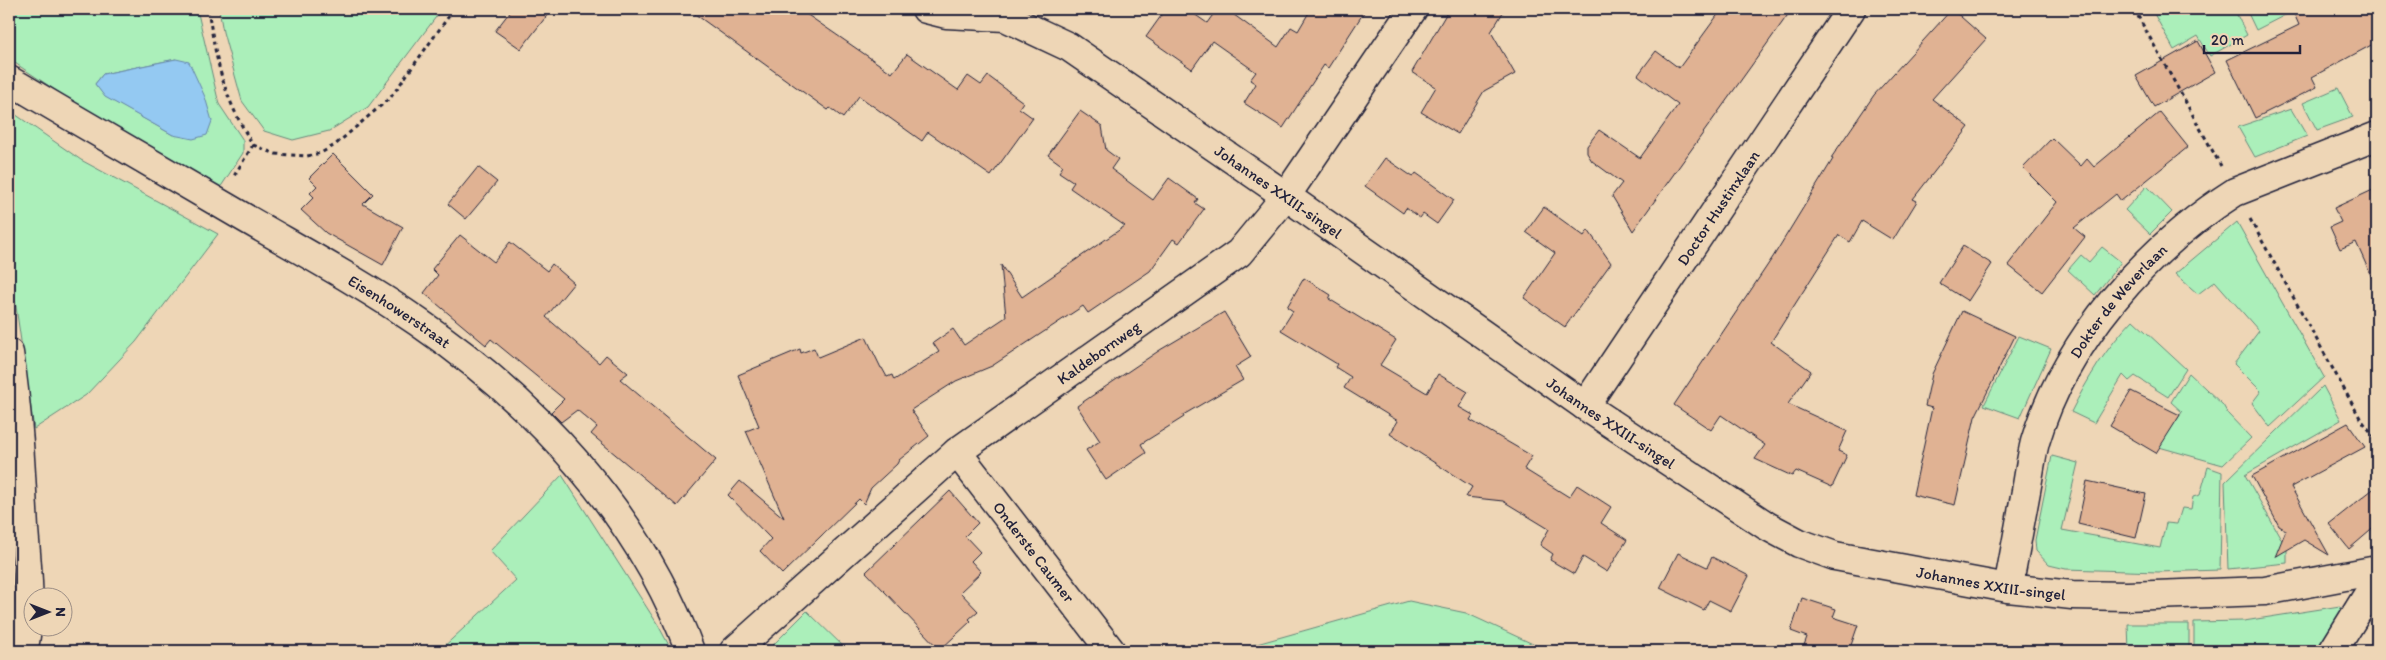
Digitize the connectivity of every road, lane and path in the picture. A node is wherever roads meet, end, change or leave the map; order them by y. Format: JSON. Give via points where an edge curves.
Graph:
{"nodes":[{"id":1,"x":208,"y":9,"type":"edge"},
{"id":2,"x":454,"y":9,"type":"edge"},
{"id":3,"x":926,"y":9,"type":"edge"},
{"id":4,"x":1413,"y":9,"type":"edge"},
{"id":5,"x":1851,"y":9,"type":"edge"},
{"id":6,"x":1005,"y":13,"type":"edge"},
{"id":7,"x":9,"y":80,"type":"edge"},
{"id":8,"x":2377,"y":136,"type":"edge"},
{"id":9,"x":253,"y":145,"type":"junction"},
{"id":10,"x":1286,"y":196,"type":"junction"},
{"id":11,"x":218,"y":202,"type":"junction"},
{"id":12,"x":9,"y":353,"type":"edge"},
{"id":13,"x":1585,"y":406,"type":"junction"},
{"id":14,"x":2360,"y":418,"type":"dead end"},
{"id":15,"x":2377,"y":440,"type":"edge"},
{"id":16,"x":957,"y":452,"type":"junction"},
{"id":17,"x":2377,"y":570,"type":"edge"},
{"id":18,"x":2377,"y":580,"type":"edge"},
{"id":19,"x":2008,"y":588,"type":"junction"},
{"id":20,"x":24,"y":651,"type":"edge"},
{"id":21,"x":690,"y":651,"type":"edge"},
{"id":22,"x":734,"y":651,"type":"edge"},
{"id":23,"x":1111,"y":651,"type":"edge"},
{"id":24,"x":2333,"y":651,"type":"edge"}],
"edges":[{"from":1,"to":9,"type":"path","via":[[224,89]]},
{"from":2,"to":9,"type":"path","via":[[391,97],[335,145],[307,156],[276,154]]},
{"from":3,"to":6,"type":"street","name":"Johannes XXIII-singel","via":[[946,14]]},
{"from":4,"to":10,"type":"street","name":"Kaldebornweg"},
{"from":5,"to":13,"type":"street","name":"Doctor Hustinxlaan"},
{"from":6,"to":10,"type":"street","name":"Johannes XXIII-singel","via":[[1069,47]]},
{"from":7,"to":11,"type":"street","name":"Eisenhowerstraat"},
{"from":8,"to":19,"type":"street","name":"Dokter de Weverlaan","via":[[2235,192],[2164,248],[2108,304],[2064,371],[2035,443]]},
{"from":9,"to":11,"type":"path"},
{"from":10,"to":13,"type":"street","name":"Johannes XXIII-singel"},
{"from":10,"to":16,"type":"street","name":"Kaldebornweg","via":[[1228,262]]},
{"from":11,"to":21,"type":"street","name":"Eisenhowerstraat","via":[[353,280],[418,322],[477,366],[526,410],[577,463],[619,518],[655,574]]},
{"from":12,"to":20,"type":"street","via":[[26,564],[28,611]]},
{"from":13,"to":19,"type":"street","name":"Johannes XXIII-singel","via":[[1767,526],[1799,543],[1835,556]]},
{"from":14,"to":15,"type":"path"},
{"from":16,"to":22,"type":"street","name":"Kaldebornweg"},
{"from":16,"to":23,"type":"street","name":"Onderste Caumer"},
{"from":17,"to":19,"type":"street","name":"Johannes XXIII-singel","via":[[2265,591],[2192,595],[2072,595]]},
{"from":18,"to":24,"type":"street"}]}
